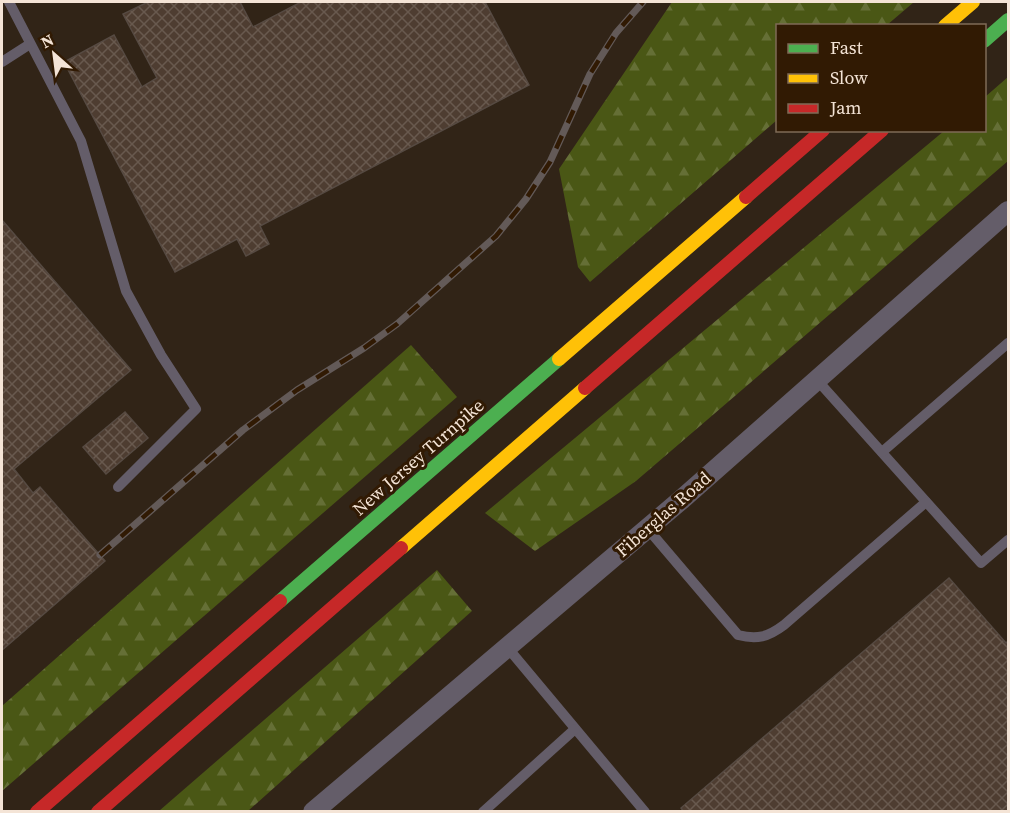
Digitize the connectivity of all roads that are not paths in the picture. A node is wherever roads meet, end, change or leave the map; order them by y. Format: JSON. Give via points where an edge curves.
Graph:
{"nodes":[{"id":1,"x":9,"y":2,"type":"edge"},
{"id":2,"x":973,"y":2,"type":"edge"},
{"id":3,"x":1008,"y":20,"type":"edge"},
{"id":4,"x":947,"y":24,"type":"edge"},
{"id":5,"x":986,"y":39,"type":"edge"},
{"id":6,"x":30,"y":44,"type":"junction"},
{"id":7,"x":2,"y":62,"type":"edge"},
{"id":8,"x":821,"y":132,"type":"edge"},
{"id":9,"x":880,"y":132,"type":"edge"},
{"id":10,"x":1008,"y":211,"type":"edge"},
{"id":11,"x":1008,"y":343,"type":"edge"},
{"id":12,"x":817,"y":380,"type":"junction"},
{"id":13,"x":882,"y":452,"type":"junction"},
{"id":14,"x":118,"y":487,"type":"dead end"},
{"id":15,"x":926,"y":502,"type":"junction"},
{"id":16,"x":647,"y":528,"type":"junction"},
{"id":17,"x":1008,"y":540,"type":"edge"},
{"id":18,"x":507,"y":647,"type":"junction"},
{"id":19,"x":575,"y":729,"type":"junction"},
{"id":20,"x":37,"y":812,"type":"edge"},
{"id":21,"x":98,"y":812,"type":"edge"},
{"id":22,"x":313,"y":812,"type":"edge"},
{"id":23,"x":483,"y":812,"type":"edge"},
{"id":24,"x":645,"y":812,"type":"edge"}],
"edges":[{"from":1,"to":6,"type":"lane"},
{"from":2,"to":4,"type":"highway"},
{"from":3,"to":5,"type":"highway"},
{"from":6,"to":7,"type":"lane"},
{"from":6,"to":14,"type":"lane","via":[[81,141],[126,291],[196,409]]},
{"from":8,"to":20,"type":"highway","name":"New Jersey Turnpike","via":[[122,745]]},
{"from":9,"to":21,"type":"highway","via":[[142,766]]},
{"from":10,"to":12,"type":"street","name":"Fiberglas Road"},
{"from":11,"to":13,"type":"lane"},
{"from":12,"to":13,"type":"lane"},
{"from":12,"to":16,"type":"street","name":"Fiberglas Road"},
{"from":13,"to":15,"type":"lane"},
{"from":15,"to":16,"type":"lane","via":[[784,625],[772,634],[750,638],[738,635]]},
{"from":15,"to":17,"type":"lane","via":[[981,563]]},
{"from":16,"to":18,"type":"street","name":"Fiberglas Road"},
{"from":18,"to":19,"type":"lane"},
{"from":18,"to":22,"type":"street","name":"Fiberglas Road"},
{"from":19,"to":23,"type":"lane"},
{"from":19,"to":24,"type":"lane"}]}
